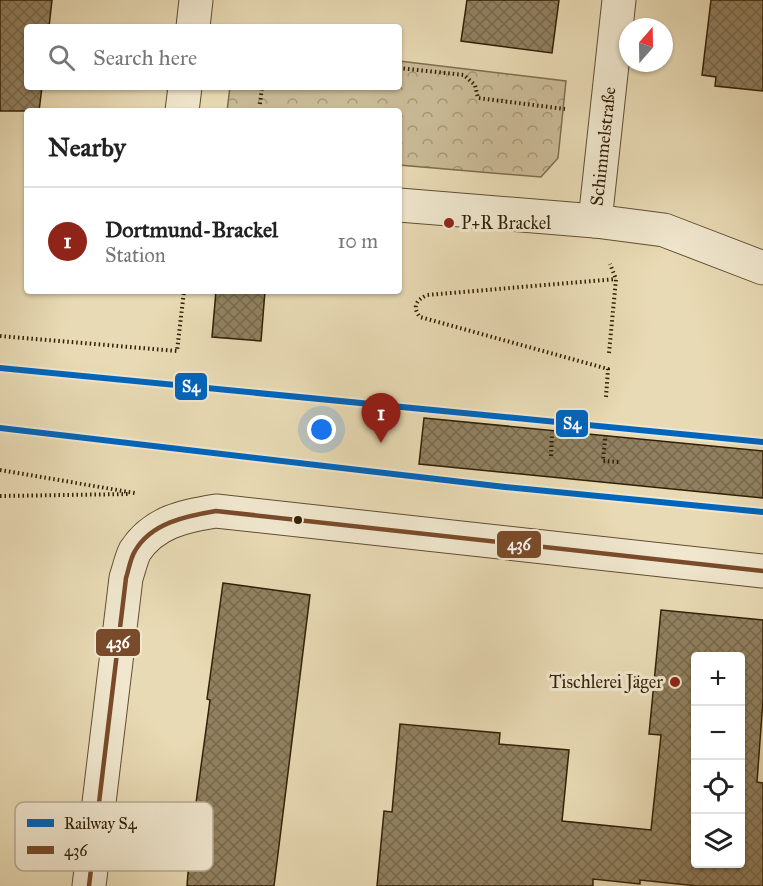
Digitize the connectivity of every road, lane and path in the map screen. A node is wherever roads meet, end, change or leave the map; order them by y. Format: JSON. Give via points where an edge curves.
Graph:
{"nodes":[{"id":1,"x":196,"y":0,"type":"edge"},
{"id":2,"x":619,"y":0,"type":"edge"},
{"id":3,"x":193,"y":24,"type":"edge"},
{"id":4,"x":402,"y":68,"type":"edge"},
{"id":5,"x":185,"y":90,"type":"edge"},
{"id":6,"x":262,"y":90,"type":"edge"},
{"id":7,"x":260,"y":104,"type":"dead end"},
{"id":8,"x":182,"y":108,"type":"edge"},
{"id":9,"x":571,"y":110,"type":"dead end"},
{"id":10,"x":402,"y":206,"type":"edge"},
{"id":11,"x":595,"y":221,"type":"junction"},
{"id":12,"x":763,"y":268,"type":"edge"},
{"id":13,"x":184,"y":294,"type":"edge"},
{"id":14,"x":0,"y":336,"type":"edge"},
{"id":15,"x":609,"y":353,"type":"dead end"},
{"id":16,"x":606,"y":397,"type":"dead end"},
{"id":17,"x":552,"y":434,"type":"dead end"},
{"id":18,"x":605,"y":439,"type":"dead end"},
{"id":19,"x":550,"y":456,"type":"dead end"},
{"id":20,"x":619,"y":462,"type":"dead end"},
{"id":21,"x":0,"y":470,"type":"edge"},
{"id":22,"x":0,"y":496,"type":"edge"},
{"id":23,"x":763,"y":571,"type":"edge"},
{"id":24,"x":99,"y":802,"type":"edge"},
{"id":25,"x":91,"y":871,"type":"edge"},
{"id":26,"x":89,"y":886,"type":"edge"}],
"edges":[{"from":1,"to":3,"type":"street"},
{"from":2,"to":11,"type":"street","name":"Schimmelstraße"},
{"from":4,"to":9,"type":"path","via":[[464,75],[475,85],[478,98]]},
{"from":5,"to":8,"type":"street"},
{"from":6,"to":7,"type":"path"},
{"from":10,"to":11,"type":"street"},
{"from":11,"to":12,"type":"street","via":[[664,230]]},
{"from":13,"to":14,"type":"path","via":[[177,351]]},
{"from":15,"to":16,"type":"path","via":[[616,279],[427,296],[415,304],[420,317],[608,369]]},
{"from":17,"to":19,"type":"path"},
{"from":18,"to":20,"type":"path","via":[[603,461]]},
{"from":21,"to":22,"type":"path","via":[[140,494]]},
{"from":23,"to":24,"type":"street","via":[[216,512],[181,517],[152,531],[135,552],[126,578]]},
{"from":25,"to":26,"type":"street"}]}
